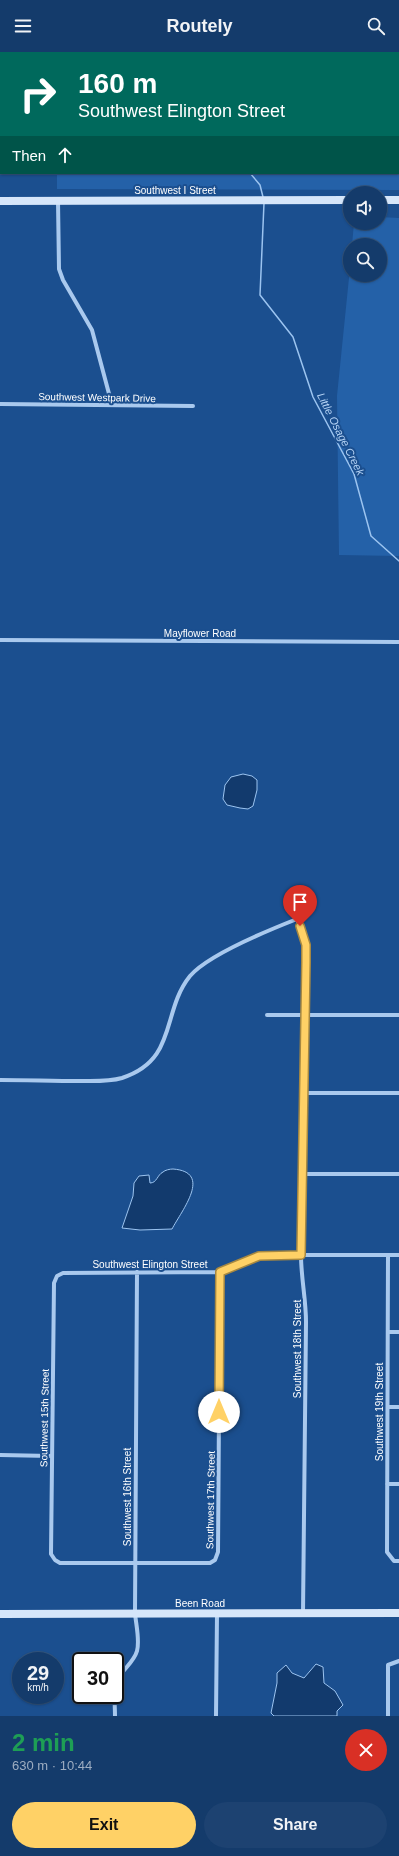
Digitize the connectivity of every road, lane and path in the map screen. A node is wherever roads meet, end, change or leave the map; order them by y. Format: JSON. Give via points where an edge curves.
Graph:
{"nodes":[{"id":1,"x":0,"y":200,"type":"edge"},
{"id":2,"x":343,"y":200,"type":"edge"},
{"id":3,"x":387,"y":200,"type":"edge"},
{"id":4,"x":399,"y":200,"type":"edge"},
{"id":5,"x":58,"y":201,"type":"junction"},
{"id":6,"x":0,"y":404,"type":"edge"},
{"id":7,"x":112,"y":405,"type":"junction"},
{"id":8,"x":193,"y":406,"type":"dead end"},
{"id":9,"x":0,"y":640,"type":"edge"},
{"id":10,"x":399,"y":642,"type":"edge"},
{"id":11,"x":267,"y":1015,"type":"dead end"},
{"id":12,"x":305,"y":1015,"type":"junction"},
{"id":13,"x":399,"y":1015,"type":"edge"},
{"id":14,"x":0,"y":1080,"type":"edge"},
{"id":15,"x":304,"y":1093,"type":"junction"},
{"id":16,"x":399,"y":1093,"type":"edge"},
{"id":17,"x":302,"y":1174,"type":"junction"},
{"id":18,"x":399,"y":1174,"type":"edge"},
{"id":19,"x":301,"y":1255,"type":"junction"},
{"id":20,"x":388,"y":1255,"type":"junction"},
{"id":21,"x":399,"y":1255,"type":"edge"},
{"id":22,"x":137,"y":1272,"type":"junction"},
{"id":23,"x":220,"y":1272,"type":"junction"},
{"id":24,"x":57,"y":1276,"type":"joint"},
{"id":25,"x":388,"y":1332,"type":"junction"},
{"id":26,"x":399,"y":1332,"type":"edge"},
{"id":27,"x":388,"y":1407,"type":"junction"},
{"id":28,"x":399,"y":1407,"type":"edge"},
{"id":29,"x":0,"y":1456,"type":"edge"},
{"id":30,"x":51,"y":1456,"type":"junction"},
{"id":31,"x":387,"y":1484,"type":"junction"},
{"id":32,"x":399,"y":1484,"type":"edge"},
{"id":33,"x":399,"y":1561,"type":"edge"},
{"id":34,"x":135,"y":1564,"type":"junction"},
{"id":35,"x":303,"y":1613,"type":"junction"},
{"id":36,"x":0,"y":1614,"type":"edge"},
{"id":37,"x":135,"y":1614,"type":"junction"},
{"id":38,"x":217,"y":1614,"type":"junction"},
{"id":39,"x":399,"y":1614,"type":"edge"},
{"id":40,"x":399,"y":1661,"type":"edge"},
{"id":41,"x":115,"y":1716,"type":"edge"},
{"id":42,"x":216,"y":1716,"type":"edge"},
{"id":43,"x":388,"y":1716,"type":"edge"}],
"edges":[{"from":1,"to":5,"type":"street","name":"Southwest I Street"},
{"from":2,"to":5,"type":"street","name":"Southwest I Street"},
{"from":3,"to":4,"type":"street"},
{"from":5,"to":7,"type":"street","via":[[59,269],[62,280],[92,330]]},
{"from":6,"to":7,"type":"street","name":"Southwest Westpark Drive"},
{"from":7,"to":8,"type":"street","name":"Southwest Westpark Drive"},
{"from":9,"to":10,"type":"street","name":"Mayflower Road"},
{"from":11,"to":12,"type":"street"},
{"from":12,"to":13,"type":"street"},
{"from":12,"to":14,"type":"street","name":"Southwest 18th Street","via":[[306,945],[296,919],[221,953],[203,964],[184,986],[160,1050],[136,1071],[122,1078],[104,1081]]},
{"from":12,"to":15,"type":"street","name":"Southwest 18th Street"},
{"from":15,"to":16,"type":"street"},
{"from":15,"to":17,"type":"street","name":"Southwest 18th Street"},
{"from":17,"to":18,"type":"street"},
{"from":17,"to":19,"type":"street","name":"Southwest 18th Street"},
{"from":19,"to":20,"type":"street","name":"Southwest Elington Street"},
{"from":19,"to":23,"type":"street","name":"Southwest Elington Street","via":[[259,1256]]},
{"from":19,"to":35,"type":"street","name":"Southwest 18th Street","via":[[301,1276],[306,1298]]},
{"from":20,"to":21,"type":"street","name":"Southwest Elington Street"},
{"from":20,"to":25,"type":"street","name":"Southwest 19th Street"},
{"from":22,"to":23,"type":"street","name":"Southwest Elington Street"},
{"from":22,"to":24,"type":"street","name":"Southwest Elington Street","via":[[63,1273]]},
{"from":22,"to":34,"type":"street","name":"Southwest 16th Street"},
{"from":23,"to":34,"type":"street","name":"Southwest 17th Street","via":[[218,1552],[210,1564]]},
{"from":24,"to":30,"type":"street","name":"Southwest 15th Street","via":[[54,1284]]},
{"from":25,"to":26,"type":"street"},
{"from":25,"to":27,"type":"street","name":"Southwest 19th Street"},
{"from":27,"to":28,"type":"street"},
{"from":27,"to":31,"type":"street","name":"Southwest 19th Street"},
{"from":29,"to":30,"type":"street"},
{"from":30,"to":34,"type":"street","name":"Southwest 15th Street","via":[[51,1554],[55,1560],[60,1563]]},
{"from":31,"to":32,"type":"street"},
{"from":31,"to":33,"type":"street","name":"Southwest 19th Street","via":[[387,1552],[394,1561]]},
{"from":34,"to":37,"type":"street","name":"Southwest 16th Street"},
{"from":35,"to":38,"type":"street","name":"Been Road"},
{"from":35,"to":39,"type":"street","name":"Been Road"},
{"from":36,"to":37,"type":"street","name":"Been Road"},
{"from":37,"to":38,"type":"street","name":"Been Road"},
{"from":37,"to":41,"type":"street","name":"Southwest 16th Street","via":[[137,1651],[118,1680],[115,1689]]},
{"from":38,"to":42,"type":"street"},
{"from":40,"to":43,"type":"street","via":[[388,1665]]}]}
